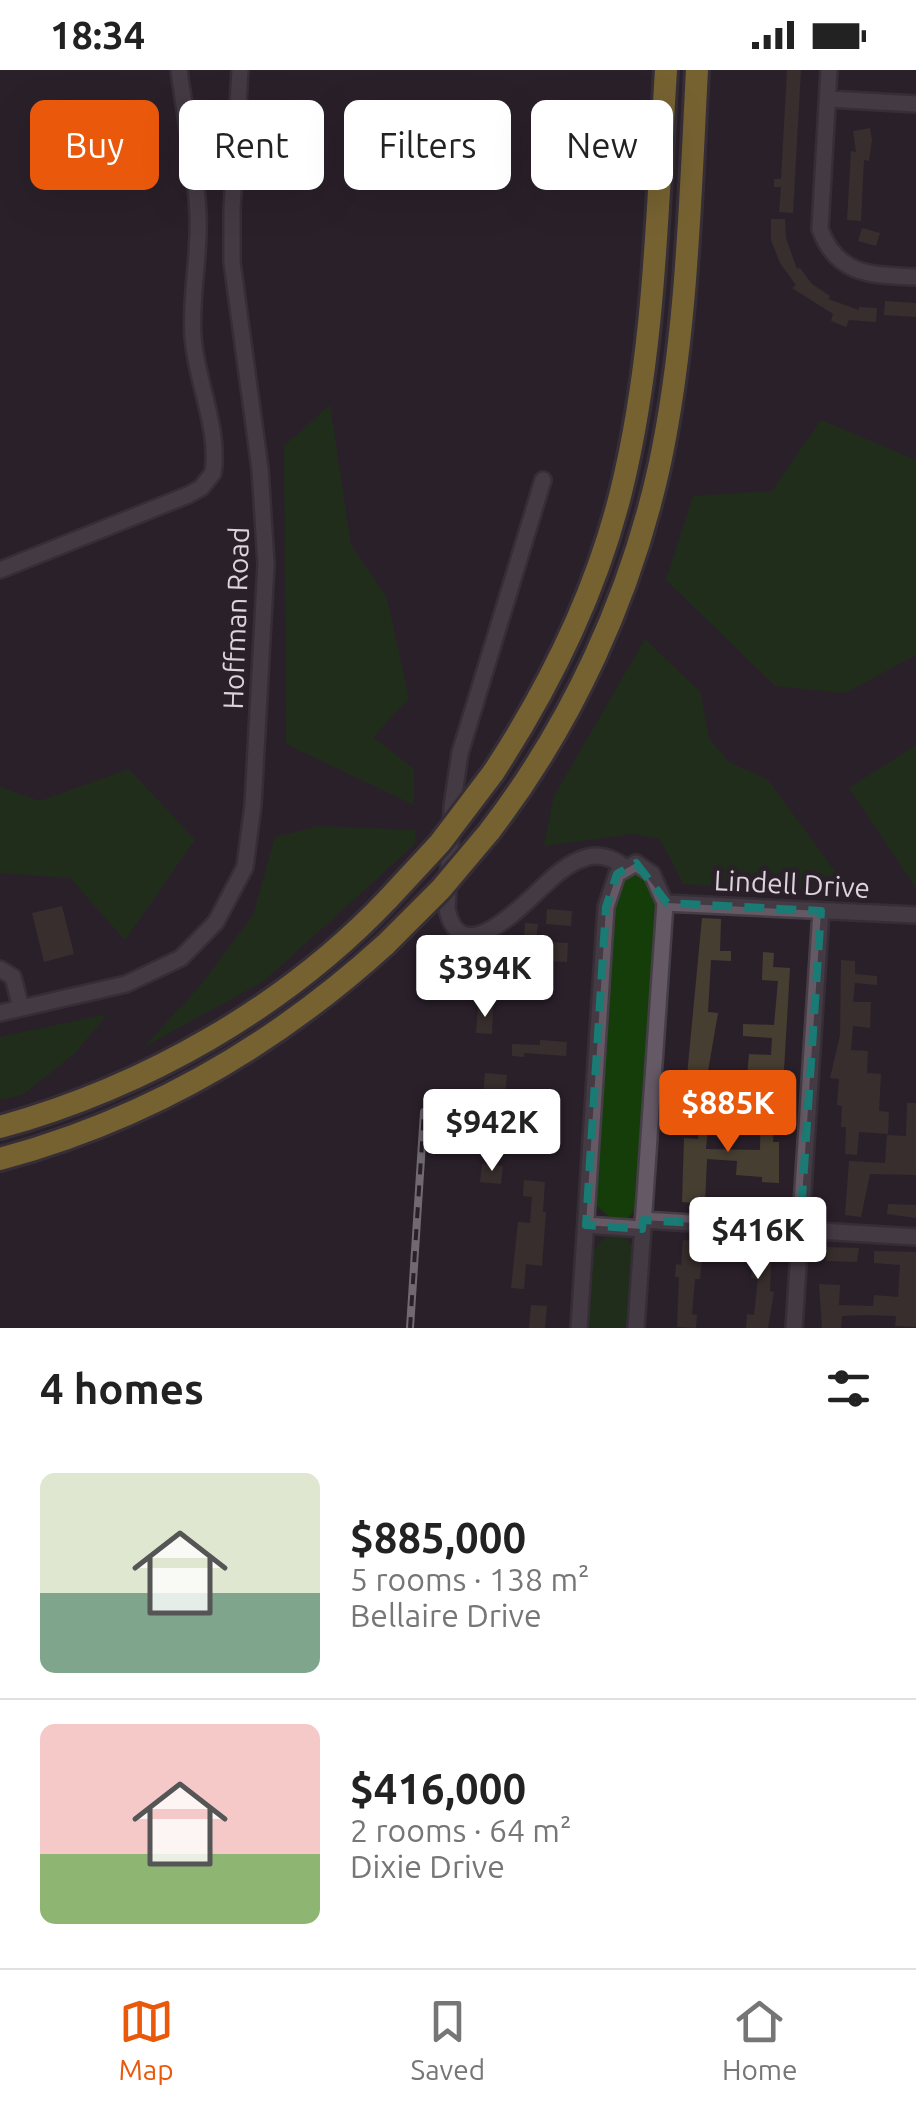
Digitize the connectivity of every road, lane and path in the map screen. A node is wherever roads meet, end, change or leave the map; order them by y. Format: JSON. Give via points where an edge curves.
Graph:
{"nodes":[{"id":1,"x":180,"y":70,"type":"edge"},
{"id":2,"x":240,"y":70,"type":"edge"},
{"id":3,"x":666,"y":70,"type":"edge"},
{"id":4,"x":697,"y":70,"type":"edge"},
{"id":5,"x":829,"y":70,"type":"edge"},
{"id":6,"x":828,"y":99,"type":"junction"},
{"id":7,"x":916,"y":104,"type":"edge"},
{"id":8,"x":916,"y":277,"type":"edge"},
{"id":9,"x":543,"y":480,"type":"dead end"},
{"id":10,"x":0,"y":570,"type":"edge"},
{"id":11,"x":625,"y":867,"type":"junction"},
{"id":12,"x":665,"y":902,"type":"junction"},
{"id":13,"x":821,"y":910,"type":"junction"},
{"id":14,"x":916,"y":916,"type":"edge"},
{"id":15,"x":0,"y":968,"type":"edge"},
{"id":16,"x":21,"y":1008,"type":"junction"},
{"id":17,"x":0,"y":1013,"type":"edge"},
{"id":18,"x":0,"y":1128,"type":"edge"},
{"id":19,"x":0,"y":1160,"type":"edge"},
{"id":20,"x":642,"y":1224,"type":"junction"},
{"id":21,"x":586,"y":1225,"type":"junction"},
{"id":22,"x":800,"y":1229,"type":"junction"},
{"id":23,"x":916,"y":1236,"type":"edge"},
{"id":24,"x":580,"y":1328,"type":"edge"},
{"id":25,"x":636,"y":1328,"type":"edge"},
{"id":26,"x":794,"y":1328,"type":"edge"}],
"edges":[{"from":1,"to":10,"type":"street","via":[[198,210],[193,342],[214,473],[188,495]]},
{"from":2,"to":16,"type":"street","name":"Hoffman Road","via":[[232,262],[266,533],[249,850],[228,904],[181,958],[126,984]]},
{"from":3,"to":18,"type":"highway","bridge":true,"via":[[648,330],[620,495],[598,568],[524,724],[440,844],[310,969],[194,1047],[86,1098]]},
{"from":4,"to":19,"type":"highway","bridge":true,"via":[[678,344],[664,442],[614,612],[532,772],[441,889],[310,1008],[194,1083],[87,1132]]},
{"from":5,"to":6,"type":"street"},
{"from":6,"to":7,"type":"street"},
{"from":6,"to":8,"type":"street","via":[[820,228],[826,246],[856,270]]},
{"from":9,"to":11,"type":"street","via":[[460,753],[449,920],[464,932],[490,930],[579,860],[602,856]]},
{"from":11,"to":12,"type":"street","via":[[636,862],[646,868]]},
{"from":11,"to":21,"type":"street","via":[[606,906]]},
{"from":12,"to":13,"type":"street","name":"Lindell Drive"},
{"from":12,"to":20,"type":"street"},
{"from":13,"to":14,"type":"street","name":"Lindell Drive"},
{"from":13,"to":22,"type":"street"},
{"from":15,"to":16,"type":"street","via":[[13,977]]},
{"from":16,"to":17,"type":"street","name":"Hoffman Road"},
{"from":20,"to":21,"type":"street"},
{"from":20,"to":22,"type":"street"},
{"from":20,"to":25,"type":"street"},
{"from":21,"to":24,"type":"street"},
{"from":22,"to":23,"type":"street"},
{"from":22,"to":26,"type":"street"}]}
